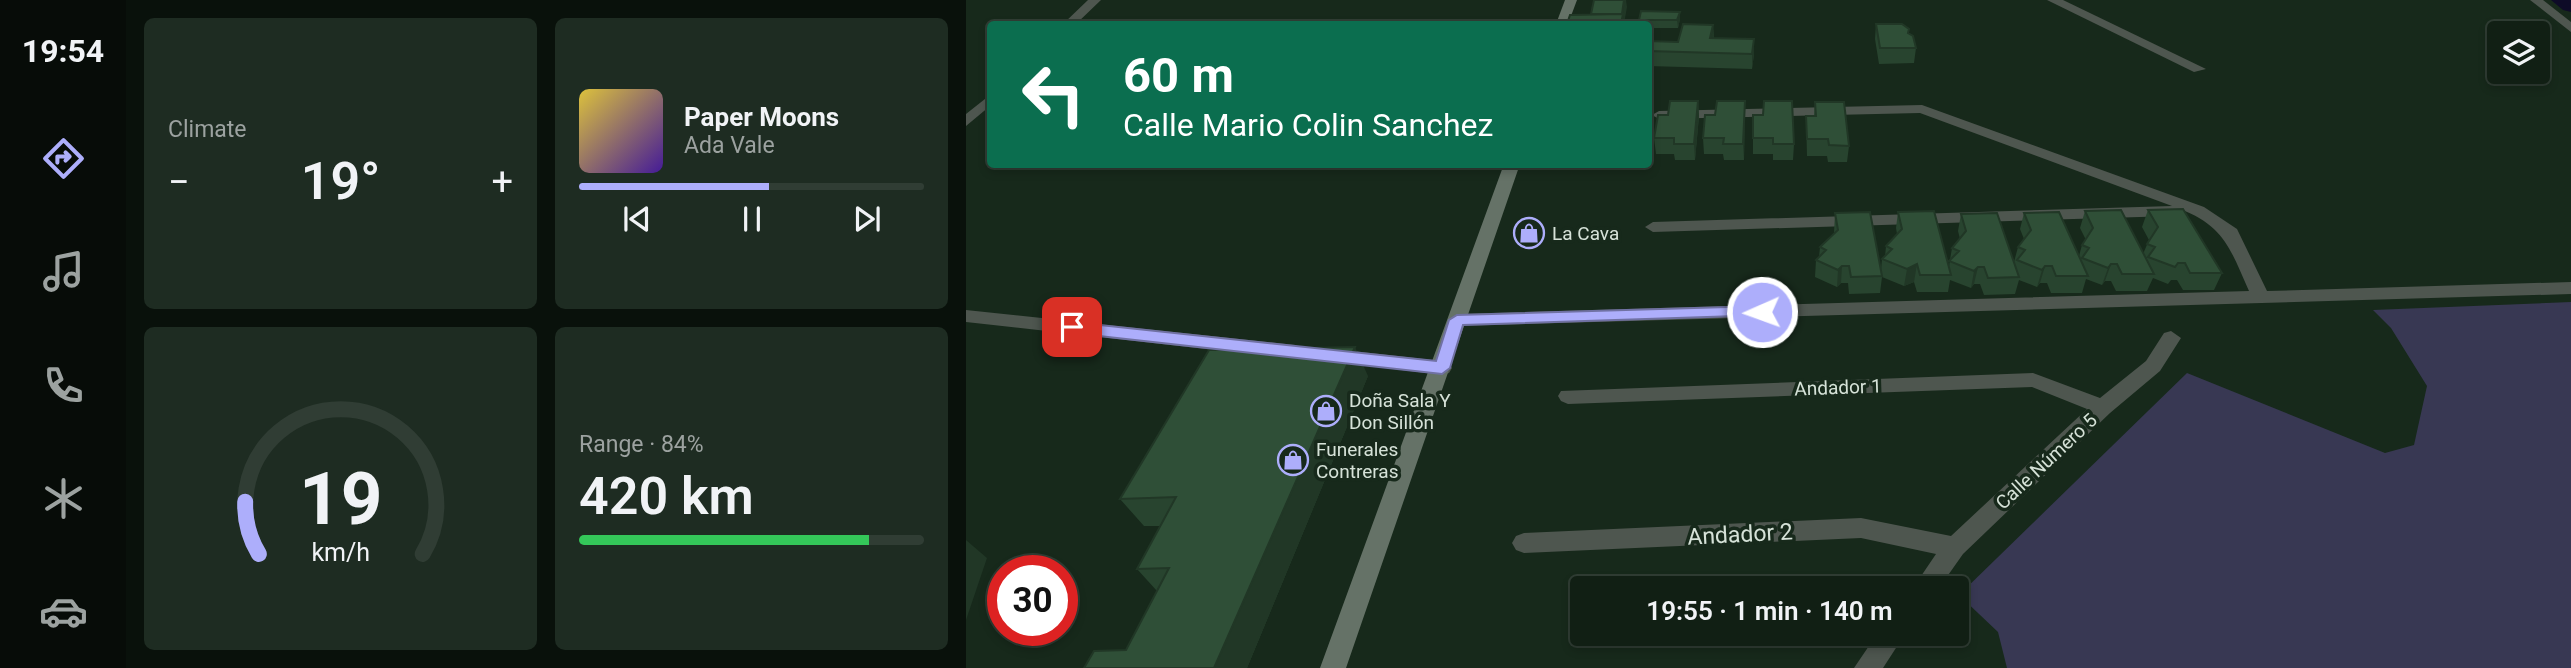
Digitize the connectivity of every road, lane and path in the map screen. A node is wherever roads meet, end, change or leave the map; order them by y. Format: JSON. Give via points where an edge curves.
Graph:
{"nodes":[{"id":1,"x":1095,"y":0,"type":"edge"},
{"id":2,"x":1571,"y":0,"type":"edge"},
{"id":3,"x":2053,"y":0,"type":"edge"},
{"id":4,"x":2536,"y":0,"type":"edge"},
{"id":5,"x":1072,"y":21,"type":"edge"},
{"id":6,"x":1563,"y":21,"type":"edge"},
{"id":7,"x":2571,"y":29,"type":"edge"},
{"id":8,"x":2199,"y":69,"type":"dead end"},
{"id":9,"x":987,"y":102,"type":"edge"},
{"id":10,"x":1659,"y":115,"type":"edge"},
{"id":11,"x":966,"y":122,"type":"edge"},
{"id":12,"x":1511,"y":168,"type":"edge"},
{"id":13,"x":2198,"y":210,"type":"junction"},
{"id":14,"x":1653,"y":227,"type":"dead end"},
{"id":15,"x":2571,"y":288,"type":"edge"},
{"id":16,"x":2261,"y":297,"type":"junction"},
{"id":17,"x":966,"y":316,"type":"edge"},
{"id":18,"x":1457,"y":320,"type":"junction"},
{"id":19,"x":2171,"y":338,"type":"dead end"},
{"id":20,"x":1442,"y":368,"type":"junction"},
{"id":21,"x":1568,"y":396,"type":"dead end"},
{"id":22,"x":2103,"y":407,"type":"junction"},
{"id":23,"x":1524,"y":543,"type":"dead end"},
{"id":24,"x":1955,"y":547,"type":"junction"},
{"id":25,"x":1934,"y":576,"type":"edge"},
{"id":26,"x":1883,"y":646,"type":"edge"},
{"id":27,"x":1333,"y":668,"type":"edge"},
{"id":28,"x":1867,"y":668,"type":"edge"}],
"edges":[{"from":1,"to":5,"type":"street"},
{"from":2,"to":6,"type":"main road"},
{"from":3,"to":8,"type":"street"},
{"from":4,"to":7,"type":"street"},
{"from":9,"to":11,"type":"street"},
{"from":10,"to":13,"type":"street","via":[[1922,109]]},
{"from":12,"to":18,"type":"main road"},
{"from":13,"to":14,"type":"street"},
{"from":13,"to":16,"type":"street","via":[[2231,233]]},
{"from":15,"to":16,"type":"street"},
{"from":16,"to":18,"type":"street"},
{"from":17,"to":20,"type":"street"},
{"from":18,"to":20,"type":"main road"},
{"from":19,"to":22,"type":"street","name":"Calle Número 5","via":[[2153,366]]},
{"from":20,"to":27,"type":"main road"},
{"from":21,"to":22,"type":"street","name":"Andador 1","via":[[2033,380]]},
{"from":22,"to":24,"type":"street","name":"Calle Número 5"},
{"from":23,"to":24,"type":"street","name":"Andador 2","via":[[1861,528]]},
{"from":24,"to":25,"type":"street","name":"Calle Número 5"},
{"from":26,"to":28,"type":"street"}]}
